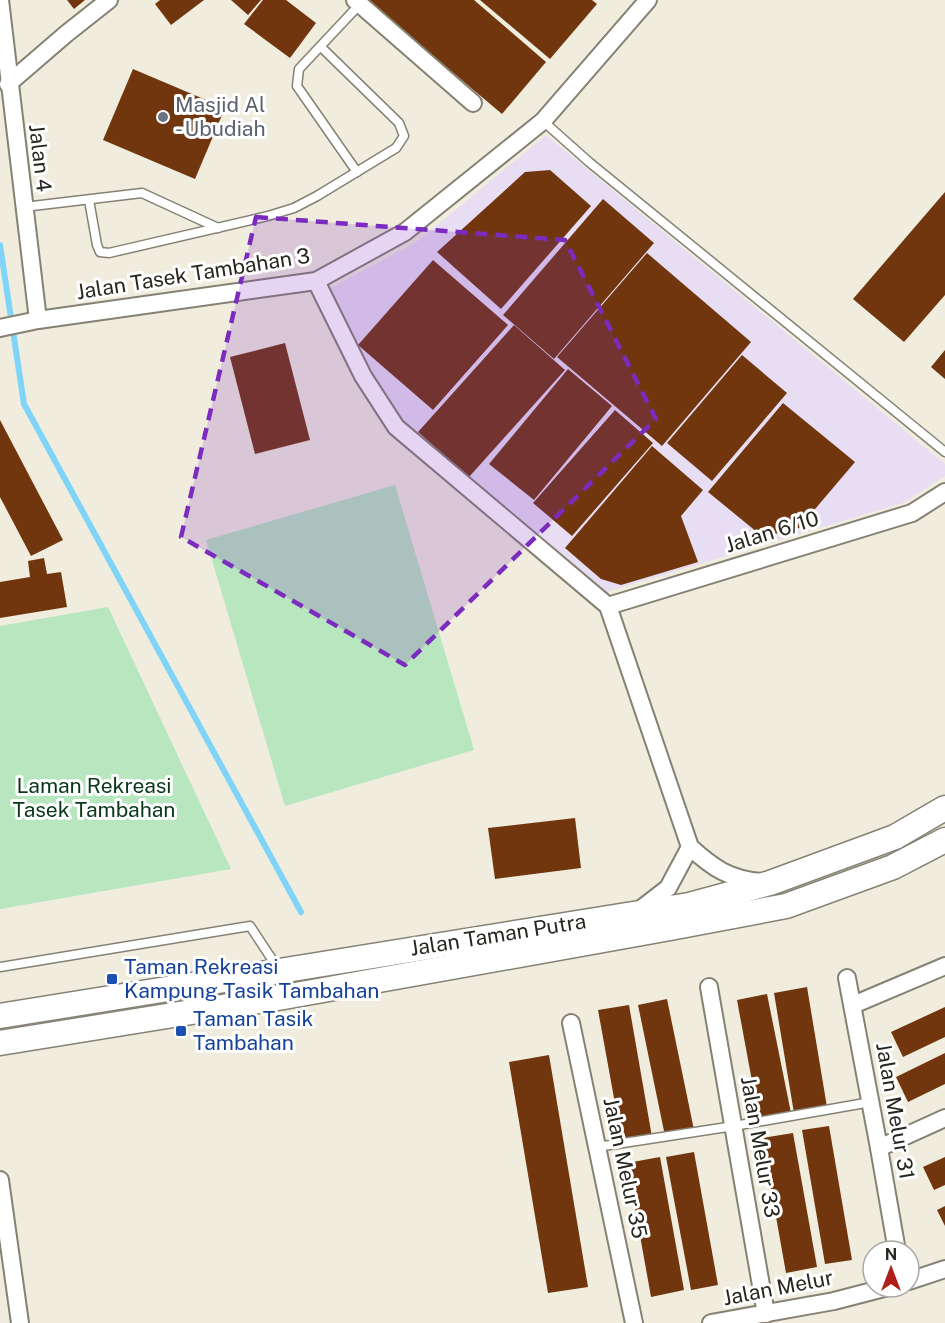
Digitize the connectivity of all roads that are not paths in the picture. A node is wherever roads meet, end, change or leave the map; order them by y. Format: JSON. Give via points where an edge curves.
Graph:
{"nodes":[{"id":1,"x":0,"y":0,"type":"edge"},
{"id":2,"x":109,"y":0,"type":"edge"},
{"id":3,"x":648,"y":0,"type":"edge"},
{"id":4,"x":357,"y":2,"type":"edge"},
{"id":5,"x":321,"y":47,"type":"junction"},
{"id":6,"x":9,"y":84,"type":"junction"},
{"id":7,"x":473,"y":103,"type":"dead end"},
{"id":8,"x":543,"y":121,"type":"junction"},
{"id":9,"x":357,"y":172,"type":"junction"},
{"id":10,"x":89,"y":200,"type":"junction"},
{"id":11,"x":24,"y":207,"type":"junction"},
{"id":12,"x":218,"y":228,"type":"junction"},
{"id":13,"x":316,"y":281,"type":"junction"},
{"id":14,"x":38,"y":320,"type":"junction"},
{"id":15,"x":0,"y":328,"type":"edge"},
{"id":16,"x":945,"y":452,"type":"edge"},
{"id":17,"x":945,"y":492,"type":"edge"},
{"id":18,"x":608,"y":606,"type":"junction"},
{"id":19,"x":945,"y":808,"type":"edge"},
{"id":20,"x":945,"y":840,"type":"edge"},
{"id":21,"x":690,"y":847,"type":"junction"},
{"id":22,"x":770,"y":883,"type":"junction"},
{"id":23,"x":636,"y":912,"type":"junction"},
{"id":24,"x":945,"y":966,"type":"edge"},
{"id":25,"x":0,"y":967,"type":"edge"},
{"id":26,"x":280,"y":970,"type":"junction"},
{"id":27,"x":847,"y":978,"type":"dead end"},
{"id":28,"x":709,"y":987,"type":"dead end"},
{"id":29,"x":284,"y":997,"type":"junction"},
{"id":30,"x":853,"y":1005,"type":"junction"},
{"id":31,"x":0,"y":1016,"type":"edge"},
{"id":32,"x":571,"y":1023,"type":"dead end"},
{"id":33,"x":0,"y":1043,"type":"edge"},
{"id":34,"x":871,"y":1102,"type":"junction"},
{"id":35,"x":945,"y":1118,"type":"edge"},
{"id":36,"x":734,"y":1126,"type":"junction"},
{"id":37,"x":597,"y":1147,"type":"junction"},
{"id":38,"x":879,"y":1148,"type":"junction"},
{"id":39,"x":0,"y":1180,"type":"edge"},
{"id":40,"x":895,"y":1239,"type":"edge"},
{"id":41,"x":945,"y":1269,"type":"edge"},
{"id":42,"x":921,"y":1277,"type":"edge"},
{"id":43,"x":861,"y":1294,"type":"edge"},
{"id":44,"x":766,"y":1314,"type":"junction"},
{"id":45,"x":21,"y":1323,"type":"edge"},
{"id":46,"x":634,"y":1323,"type":"edge"},
{"id":47,"x":711,"y":1323,"type":"edge"}],
"edges":[{"from":1,"to":6,"type":"street","name":"Jalan 4"},
{"from":2,"to":6,"type":"street"},
{"from":3,"to":8,"type":"street","name":"Jalan Tasek Tambahan 3"},
{"from":4,"to":5,"type":"lane"},
{"from":4,"to":7,"type":"street"},
{"from":5,"to":9,"type":"lane","via":[[299,69],[297,86]]},
{"from":5,"to":9,"type":"lane","via":[[399,123],[404,136],[396,148]]},
{"from":6,"to":11,"type":"street","name":"Jalan 4"},
{"from":8,"to":13,"type":"street","name":"Jalan Tasek Tambahan 3","via":[[405,232]]},
{"from":8,"to":16,"type":"lane"},
{"from":9,"to":12,"type":"lane","via":[[294,208]]},
{"from":10,"to":11,"type":"lane"},
{"from":10,"to":12,"type":"lane","via":[[142,193]]},
{"from":10,"to":12,"type":"lane","via":[[100,252]]},
{"from":11,"to":14,"type":"street","name":"Jalan 4"},
{"from":13,"to":14,"type":"street","name":"Jalan Tasek Tambahan 3"},
{"from":13,"to":18,"type":"street","via":[[363,376],[396,427]]},
{"from":14,"to":15,"type":"street","name":"Jalan Tasek Tambahan 3"},
{"from":17,"to":18,"type":"street","name":"Jalan 6/10","via":[[912,513]]},
{"from":18,"to":21,"type":"street"},
{"from":19,"to":22,"type":"street","name":"Jalan Taman Putra","via":[[895,837]]},
{"from":20,"to":29,"type":"street","name":"Jalan Taman Putra","via":[[893,867],[786,906]]},
{"from":21,"to":22,"type":"street","via":[[726,875]]},
{"from":21,"to":23,"type":"street","via":[[668,888]]},
{"from":22,"to":23,"type":"street","name":"Jalan Taman Putra","via":[[689,905]]},
{"from":23,"to":26,"type":"street","name":"Jalan Taman Putra"},
{"from":24,"to":30,"type":"street"},
{"from":25,"to":26,"type":"lane","via":[[250,926]]},
{"from":26,"to":29,"type":"street"},
{"from":26,"to":31,"type":"street","name":"Jalan Taman Putra"},
{"from":27,"to":30,"type":"street","name":"Jalan Melur 31"},
{"from":28,"to":36,"type":"street","name":"Jalan Melur 33"},
{"from":29,"to":33,"type":"street","name":"Jalan Taman Putra"},
{"from":30,"to":34,"type":"street","name":"Jalan Melur 31"},
{"from":32,"to":37,"type":"street","name":"Jalan Melur 35"},
{"from":34,"to":36,"type":"lane"},
{"from":34,"to":38,"type":"street","name":"Jalan Melur 31"},
{"from":35,"to":38,"type":"street"},
{"from":36,"to":37,"type":"lane"},
{"from":36,"to":44,"type":"street","name":"Jalan Melur 33"},
{"from":37,"to":46,"type":"street","name":"Jalan Melur 35"},
{"from":38,"to":40,"type":"street","name":"Jalan Melur 31"},
{"from":39,"to":45,"type":"street"},
{"from":41,"to":42,"type":"street"},
{"from":43,"to":44,"type":"street","name":"Jalan Melur"},
{"from":44,"to":47,"type":"street","name":"Jalan Melur"}]}
